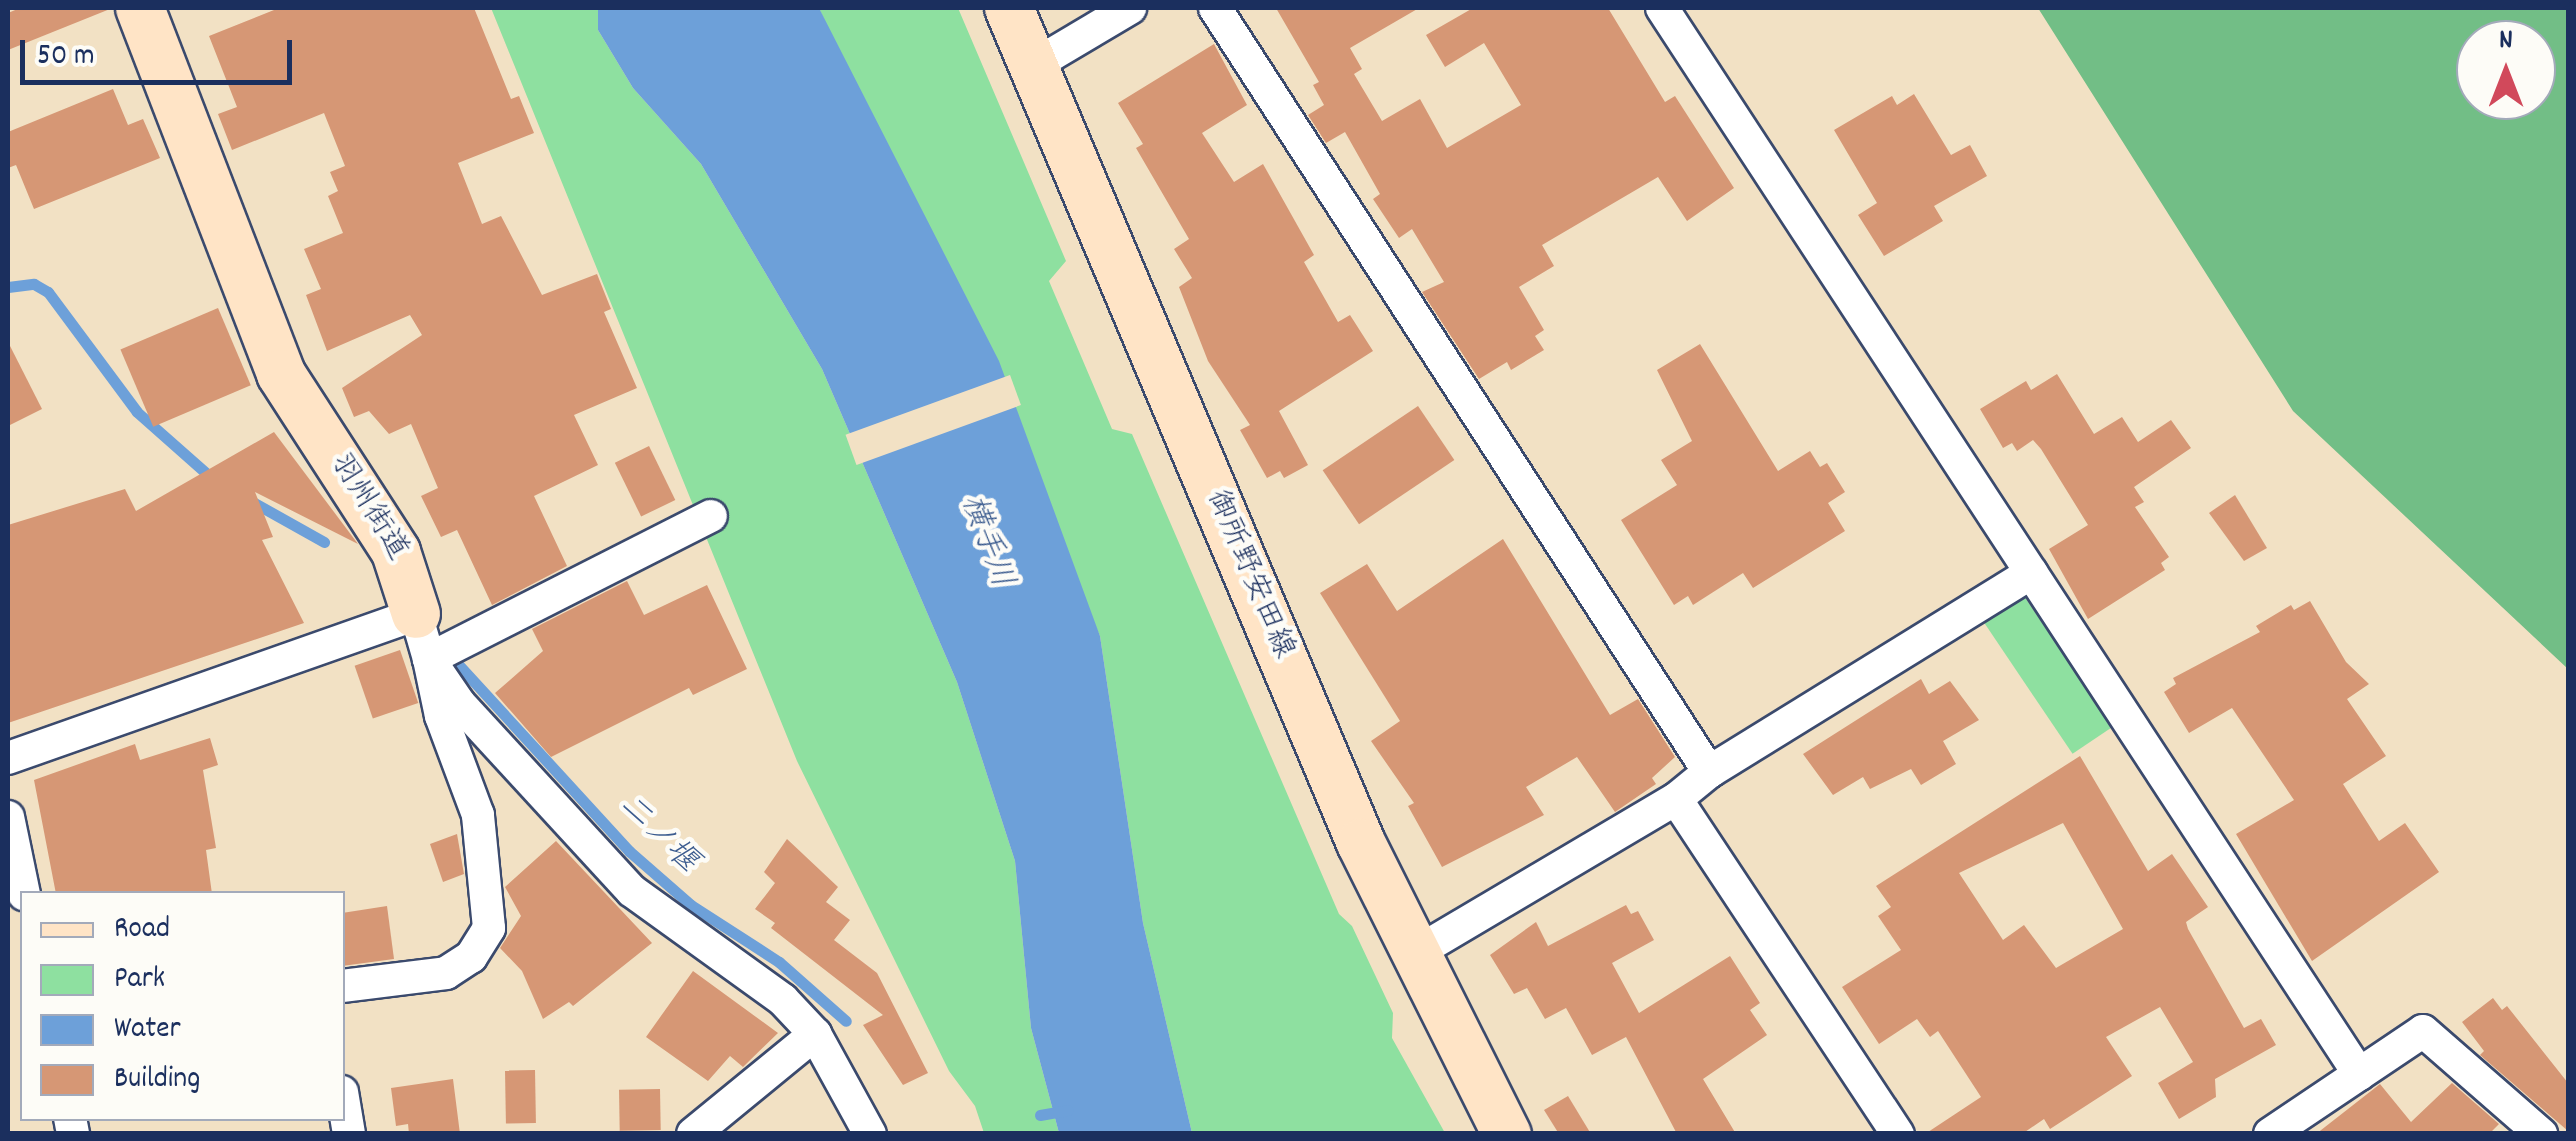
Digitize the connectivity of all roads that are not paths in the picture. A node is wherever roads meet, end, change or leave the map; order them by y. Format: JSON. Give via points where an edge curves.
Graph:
{"nodes":[{"id":1,"x":140,"y":8,"type":"edge"},
{"id":2,"x":1009,"y":8,"type":"edge"},
{"id":3,"x":1130,"y":8,"type":"edge"},
{"id":4,"x":1214,"y":8,"type":"edge"},
{"id":5,"x":1662,"y":8,"type":"edge"},
{"id":6,"x":1034,"y":65,"type":"junction"},
{"id":7,"x":712,"y":516,"type":"dead end"},
{"id":8,"x":2032,"y":573,"type":"junction"},
{"id":9,"x":423,"y":637,"type":"junction"},
{"id":10,"x":8,"y":758,"type":"edge"},
{"id":11,"x":1710,"y":772,"type":"junction"},
{"id":12,"x":1676,"y":799,"type":"junction"},
{"id":13,"x":8,"y":818,"type":"edge"},
{"id":14,"x":23,"y":891,"type":"edge"},
{"id":15,"x":1412,"y":955,"type":"junction"},
{"id":16,"x":345,"y":986,"type":"edge"},
{"id":17,"x":815,"y":1034,"type":"junction"},
{"id":18,"x":2359,"y":1074,"type":"junction"},
{"id":19,"x":2276,"y":1132,"type":"edge"},
{"id":20,"x":693,"y":1134,"type":"edge"},
{"id":21,"x":870,"y":1134,"type":"edge"},
{"id":22,"x":1507,"y":1134,"type":"edge"},
{"id":23,"x":1898,"y":1134,"type":"edge"},
{"id":24,"x":2541,"y":1134,"type":"edge"}],
"edges":[{"from":1,"to":9,"type":"main road","name":"羽州街道","via":[[281,374],[396,552]]},
{"from":2,"to":6,"type":"main road","name":"御所野安田線"},
{"from":3,"to":6,"type":"street"},
{"from":4,"to":11,"type":"street"},
{"from":5,"to":8,"type":"street"},
{"from":6,"to":15,"type":"main road","name":"御所野安田線"},
{"from":7,"to":9,"type":"street"},
{"from":8,"to":11,"type":"street"},
{"from":8,"to":18,"type":"street"},
{"from":9,"to":10,"type":"street"},
{"from":9,"to":16,"type":"street","via":[[441,716],[478,816],[489,928],[470,958],[446,972]]},
{"from":9,"to":17,"type":"street","via":[[459,703],[632,891],[783,1000]]},
{"from":11,"to":12,"type":"street"},
{"from":12,"to":15,"type":"street"},
{"from":12,"to":23,"type":"street"},
{"from":13,"to":14,"type":"street"},
{"from":15,"to":22,"type":"main road","name":"御所野安田線"},
{"from":17,"to":20,"type":"street"},
{"from":17,"to":21,"type":"street"},
{"from":18,"to":19,"type":"street"},
{"from":18,"to":24,"type":"street","via":[[2423,1031]]}]}
